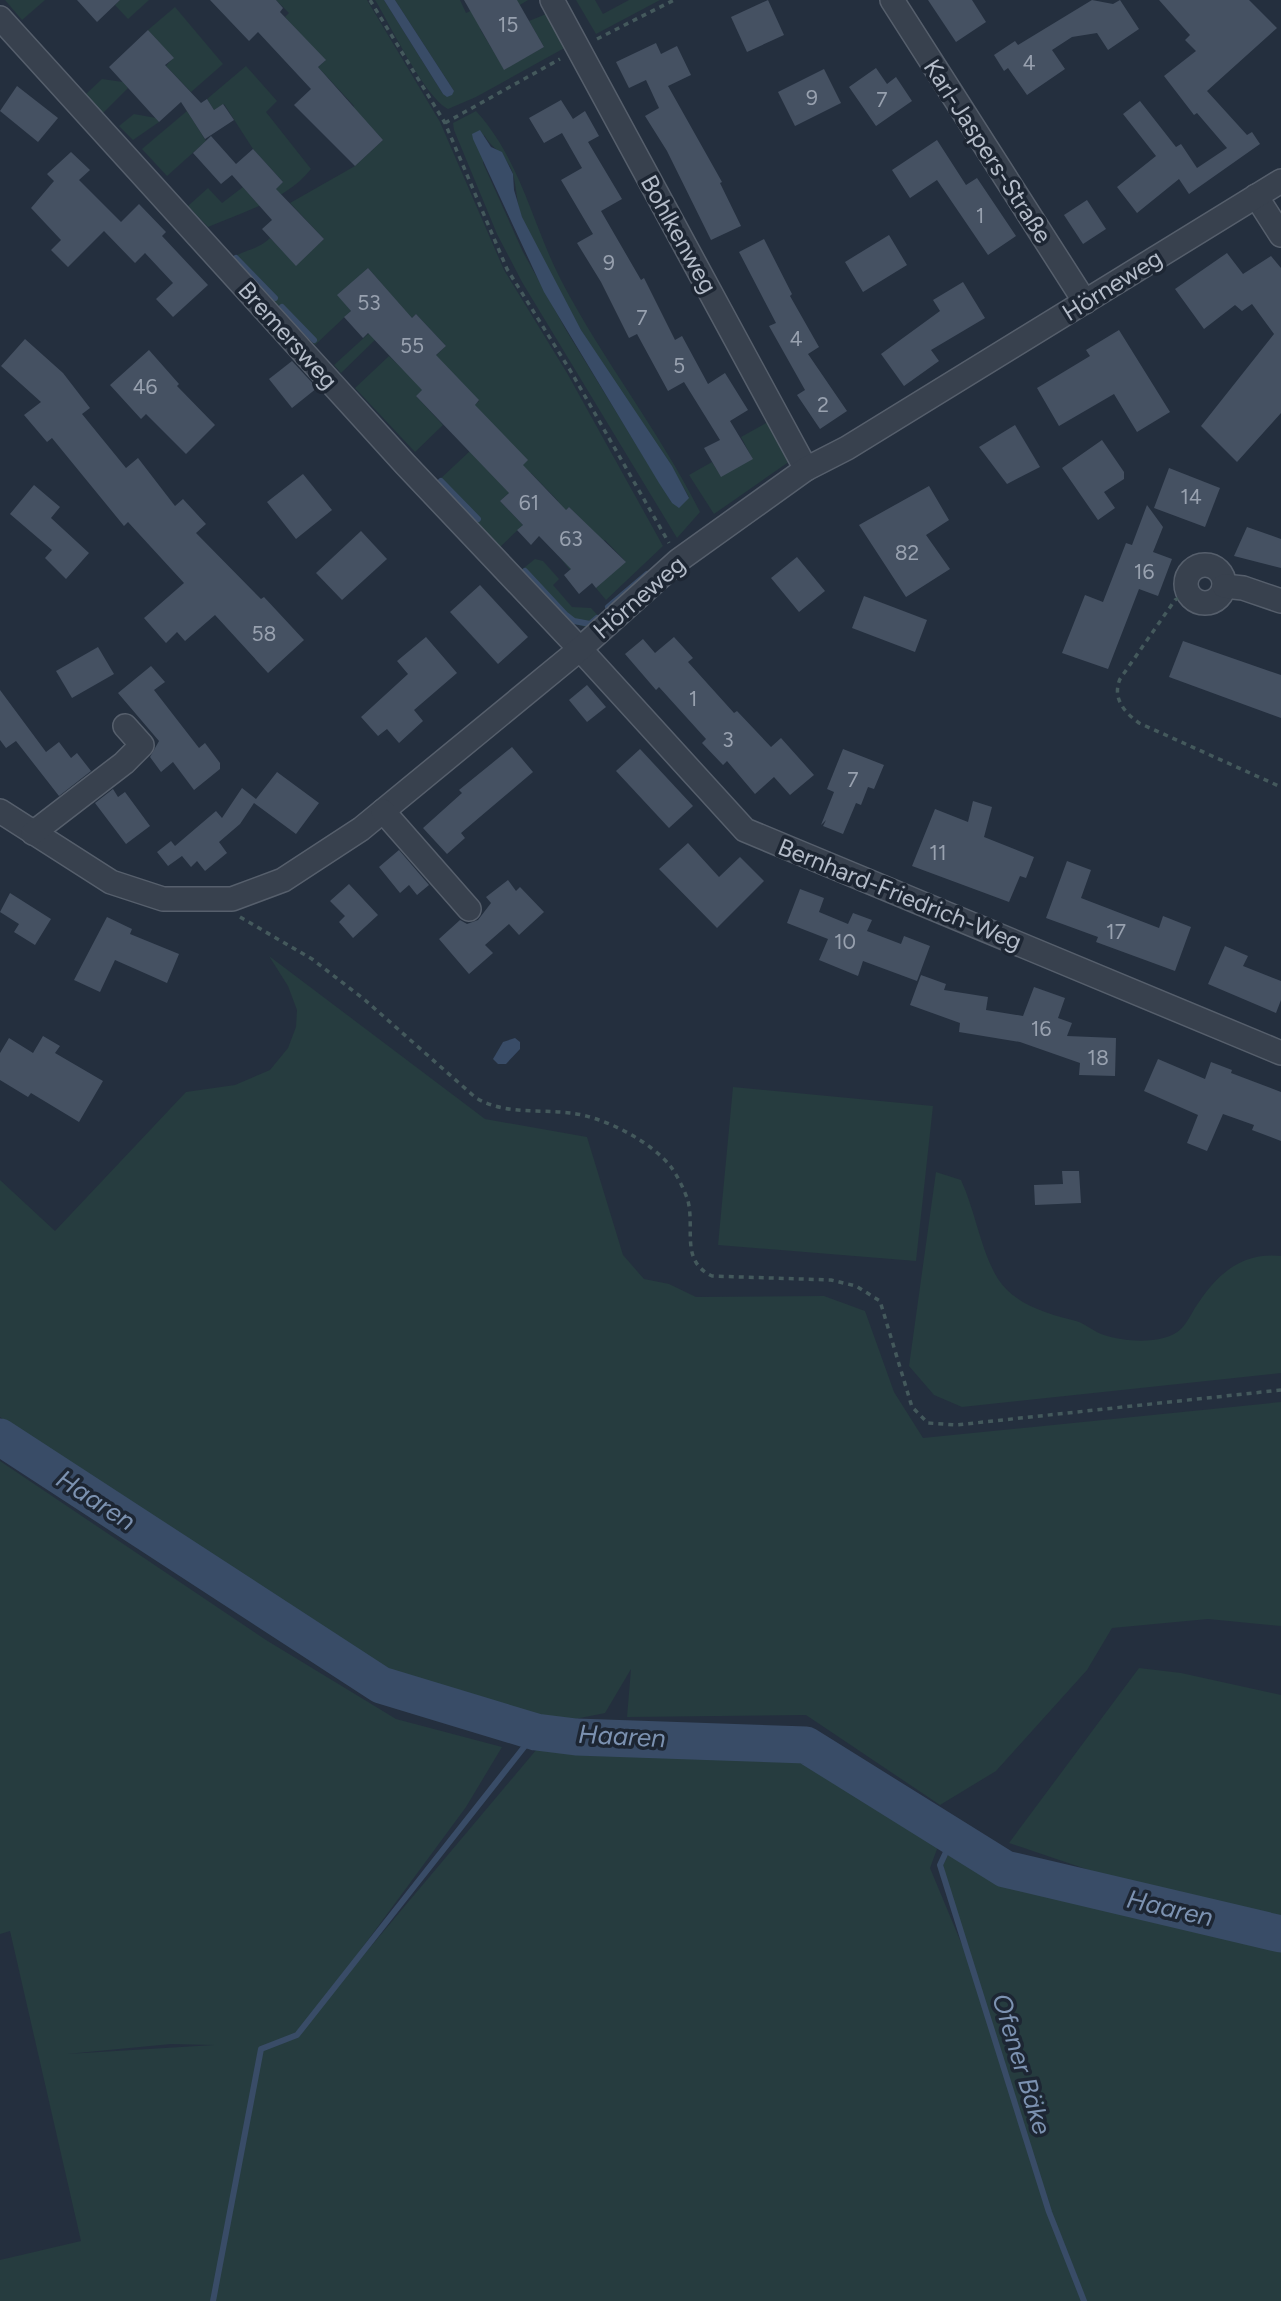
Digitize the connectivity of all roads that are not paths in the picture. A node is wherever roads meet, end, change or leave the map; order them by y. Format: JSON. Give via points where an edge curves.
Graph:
{"nodes":[{"id":1,"x":552,"y":0,"type":"edge"},
{"id":2,"x":892,"y":0,"type":"edge"},
{"id":3,"x":0,"y":18,"type":"edge"},
{"id":4,"x":1281,"y":181,"type":"edge"},
{"id":5,"x":1256,"y":196,"type":"junction"},
{"id":6,"x":1281,"y":235,"type":"edge"},
{"id":7,"x":1085,"y":302,"type":"junction"},
{"id":8,"x":806,"y":469,"type":"junction"},
{"id":9,"x":1188,"y":593,"type":"road end"},
{"id":10,"x":1281,"y":601,"type":"edge"},
{"id":11,"x":580,"y":649,"type":"junction"},
{"id":12,"x":125,"y":726,"type":"dead end"},
{"id":13,"x":0,"y":811,"type":"edge"},
{"id":14,"x":383,"y":811,"type":"junction"},
{"id":15,"x":33,"y":833,"type":"junction"},
{"id":16,"x":469,"y":909,"type":"dead end"},
{"id":17,"x":1281,"y":1053,"type":"edge"}],
"edges":[{"from":1,"to":8,"type":"street","name":"Bohlkenweg"},
{"from":2,"to":7,"type":"street","name":"Karl-Jaspers-Straße"},
{"from":3,"to":11,"type":"street","name":"Bremersweg"},
{"from":4,"to":5,"type":"street","name":"Hörneweg"},
{"from":5,"to":6,"type":"street"},
{"from":5,"to":7,"type":"street","name":"Hörneweg"},
{"from":7,"to":8,"type":"street","name":"Hörneweg"},
{"from":8,"to":11,"type":"street","name":"Hörneweg","via":[[679,560]]},
{"from":9,"to":10,"type":"street","via":[[1197,602],[1209,603],[1219,597],[1224,586]]},
{"from":11,"to":14,"type":"street","name":"Hörneweg"},
{"from":11,"to":17,"type":"street","name":"Bernhard-Friedrich-Weg","via":[[745,830]]},
{"from":12,"to":15,"type":"street","via":[[142,746]]},
{"from":13,"to":15,"type":"street","name":"Hörneweg"},
{"from":14,"to":15,"type":"street","name":"Hörneweg","via":[[283,880],[232,899],[163,900],[111,882]]},
{"from":14,"to":16,"type":"street"}]}
